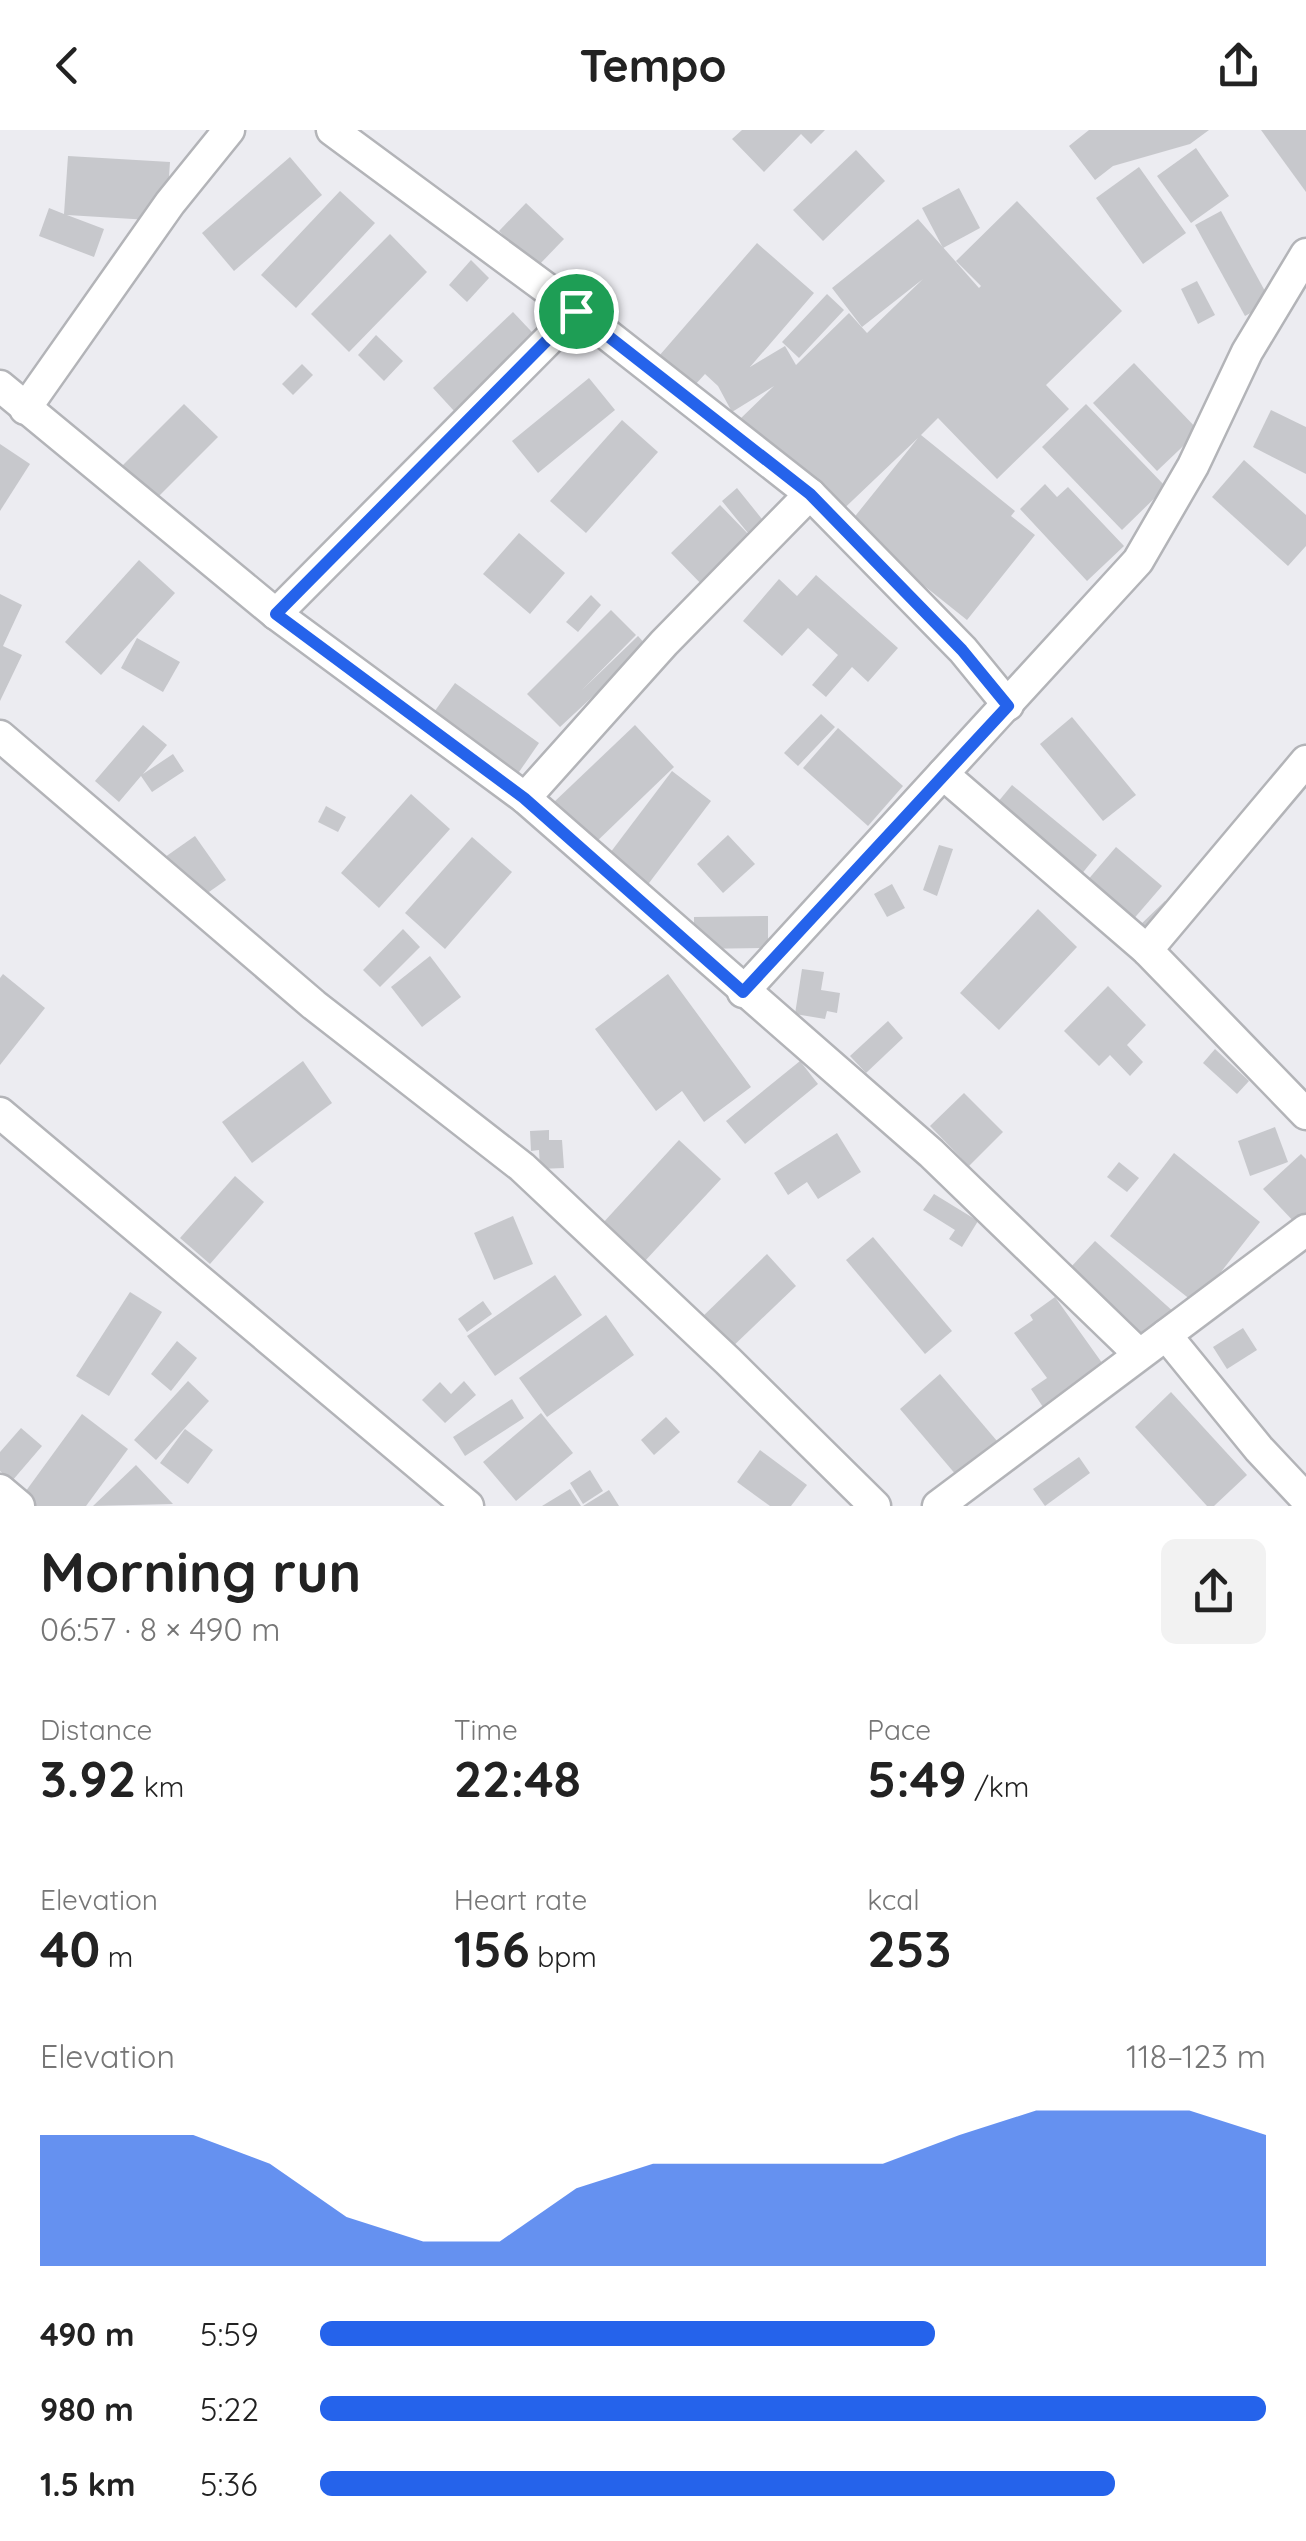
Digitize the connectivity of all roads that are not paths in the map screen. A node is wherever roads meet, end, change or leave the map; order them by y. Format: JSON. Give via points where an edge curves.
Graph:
{"nodes":[{"id":1,"x":229,"y":130,"type":"edge"},
{"id":2,"x":332,"y":130,"type":"edge"},
{"id":3,"x":1306,"y":254,"type":"edge"},
{"id":4,"x":576,"y":311,"type":"junction"},
{"id":5,"x":0,"y":386,"type":"edge"},
{"id":6,"x":25,"y":408,"type":"junction"},
{"id":7,"x":810,"y":494,"type":"junction"},
{"id":8,"x":276,"y":614,"type":"junction"},
{"id":9,"x":1008,"y":706,"type":"junction"},
{"id":10,"x":0,"y":736,"type":"edge"},
{"id":11,"x":1306,"y":761,"type":"edge"},
{"id":12,"x":943,"y":774,"type":"junction"},
{"id":13,"x":524,"y":798,"type":"junction"},
{"id":14,"x":1147,"y":950,"type":"junction"},
{"id":15,"x":743,"y":992,"type":"junction"},
{"id":16,"x":0,"y":1113,"type":"edge"},
{"id":17,"x":1306,"y":1114,"type":"edge"},
{"id":18,"x":1306,"y":1230,"type":"edge"},
{"id":19,"x":1166,"y":1335,"type":"junction"},
{"id":20,"x":1139,"y":1354,"type":"junction"},
{"id":21,"x":0,"y":1490,"type":"edge"},
{"id":22,"x":1306,"y":1498,"type":"edge"},
{"id":23,"x":946,"y":1504,"type":"edge"},
{"id":24,"x":19,"y":1506,"type":"edge"},
{"id":25,"x":468,"y":1506,"type":"edge"},
{"id":26,"x":875,"y":1506,"type":"edge"}],
"edges":[{"from":1,"to":6,"type":"street"},
{"from":2,"to":4,"type":"street"},
{"from":3,"to":9,"type":"street","via":[[1138,561]]},
{"from":4,"to":7,"type":"street"},
{"from":4,"to":8,"type":"street"},
{"from":5,"to":6,"type":"street"},
{"from":6,"to":8,"type":"street"},
{"from":7,"to":9,"type":"street"},
{"from":7,"to":13,"type":"street"},
{"from":8,"to":13,"type":"street"},
{"from":9,"to":12,"type":"street"},
{"from":10,"to":26,"type":"street","via":[[314,1005],[522,1166]]},
{"from":11,"to":14,"type":"street"},
{"from":12,"to":14,"type":"street"},
{"from":12,"to":15,"type":"street"},
{"from":13,"to":15,"type":"street"},
{"from":14,"to":17,"type":"street"},
{"from":15,"to":20,"type":"street","via":[[930,1153]]},
{"from":16,"to":25,"type":"street"},
{"from":18,"to":19,"type":"street"},
{"from":19,"to":20,"type":"street"},
{"from":19,"to":22,"type":"street"},
{"from":20,"to":23,"type":"street"},
{"from":21,"to":24,"type":"street"}]}
